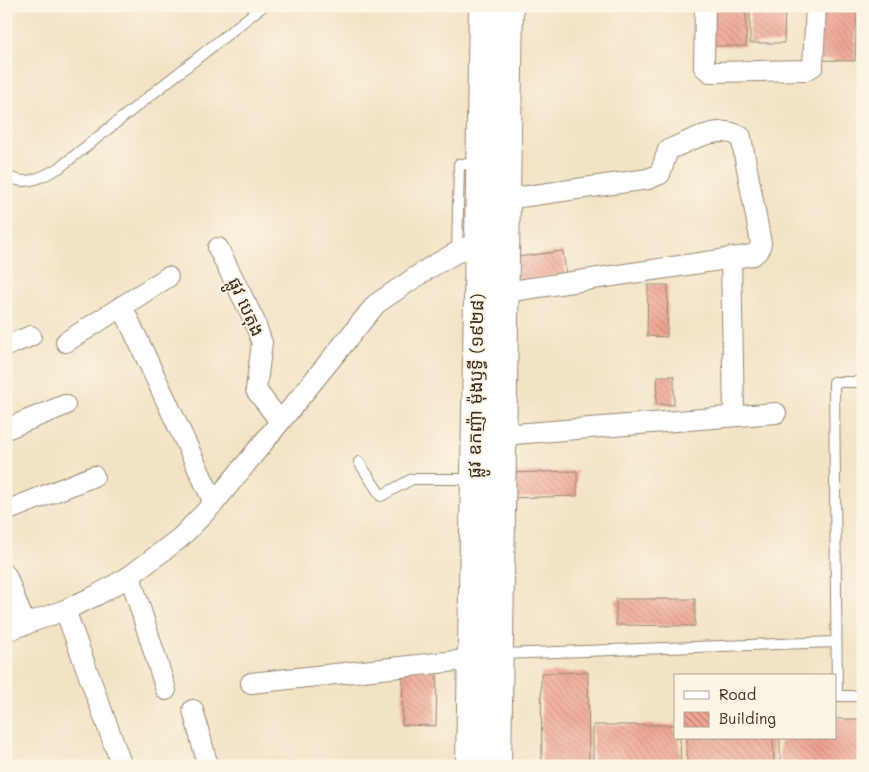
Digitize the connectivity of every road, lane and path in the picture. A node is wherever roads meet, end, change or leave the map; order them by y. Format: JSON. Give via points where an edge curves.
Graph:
{"nodes":[{"id":1,"x":263,"y":6,"type":"edge"},
{"id":2,"x":483,"y":6,"type":"edge"},
{"id":3,"x":509,"y":6,"type":"edge"},
{"id":4,"x":705,"y":6,"type":"edge"},
{"id":5,"x":816,"y":6,"type":"edge"},
{"id":6,"x":6,"y":175,"type":"edge"},
{"id":7,"x":486,"y":226,"type":"junction"},
{"id":8,"x":218,"y":248,"type":"dead end"},
{"id":9,"x":731,"y":257,"type":"junction"},
{"id":10,"x":168,"y":277,"type":"dead end"},
{"id":11,"x":504,"y":292,"type":"junction"},
{"id":12,"x":122,"y":306,"type":"junction"},
{"id":13,"x":31,"y":336,"type":"dead end"},
{"id":14,"x":66,"y":342,"type":"dead end"},
{"id":15,"x":6,"y":346,"type":"edge"},
{"id":16,"x":863,"y":382,"type":"edge"},
{"id":17,"x":65,"y":405,"type":"dead end"},
{"id":18,"x":776,"y":413,"type":"dead end"},
{"id":19,"x":734,"y":415,"type":"junction"},
{"id":20,"x":279,"y":420,"type":"junction"},
{"id":21,"x":6,"y":429,"type":"edge"},
{"id":22,"x":502,"y":435,"type":"junction"},
{"id":23,"x":359,"y":462,"type":"dead end"},
{"id":24,"x":94,"y":476,"type":"dead end"},
{"id":25,"x":475,"y":479,"type":"junction"},
{"id":26,"x":214,"y":503,"type":"junction"},
{"id":27,"x":6,"y":511,"type":"edge"},
{"id":28,"x":6,"y":575,"type":"edge"},
{"id":29,"x":130,"y":576,"type":"junction"},
{"id":30,"x":65,"y":610,"type":"junction"},
{"id":31,"x":16,"y":628,"type":"edge"},
{"id":32,"x":836,"y":642,"type":"junction"},
{"id":33,"x":501,"y":654,"type":"junction"},
{"id":34,"x":472,"y":661,"type":"junction"},
{"id":35,"x":251,"y":683,"type":"dead end"},
{"id":36,"x":166,"y":690,"type":"dead end"},
{"id":37,"x":863,"y":696,"type":"edge"},
{"id":38,"x":192,"y":710,"type":"dead end"},
{"id":39,"x":122,"y":766,"type":"edge"},
{"id":40,"x":208,"y":766,"type":"edge"},
{"id":41,"x":470,"y":766,"type":"edge"},
{"id":42,"x":497,"y":766,"type":"edge"}],
"edges":[{"from":1,"to":6,"type":"lane","via":[[59,168],[28,183]]},
{"from":2,"to":7,"type":"main road","name":"ផ្លូវ ឧកញ៉ា ម៉ុងឫទ្ធី (១៩២៨)","via":[[480,165]]},
{"from":3,"to":7,"type":"main road","name":"ផ្លូវ ឧកញ៉ា ម៉ុងឫទ្ធី (១៩២៨)"},
{"from":4,"to":5,"type":"street","via":[[704,67],[716,72],[806,70],[813,66]]},
{"from":7,"to":9,"type":"street","via":[[648,179],[660,174],[668,150],[697,137],[732,132],[741,136],[761,243],[753,255]]},
{"from":7,"to":11,"type":"main road","name":"ផ្លូវ ឧកញ៉ា ម៉ុងឫទ្ធី (១៩២៨)"},
{"from":7,"to":20,"type":"street","via":[[376,304]]},
{"from":7,"to":25,"type":"main road","name":"ផ្លូវ ឧកញ៉ា ម៉ុងឫទ្ធី (១៩២៨)"},
{"from":8,"to":20,"type":"street","name":"ផ្លូវ បេតុង","via":[[262,343],[256,390]]},
{"from":9,"to":11,"type":"street"},
{"from":9,"to":19,"type":"street"},
{"from":10,"to":12,"type":"street"},
{"from":11,"to":22,"type":"main road","name":"ផ្លូវ ឧកញ៉ា ម៉ុងឫទ្ធី (១៩២៨)"},
{"from":12,"to":14,"type":"street"},
{"from":12,"to":26,"type":"street"},
{"from":13,"to":15,"type":"street"},
{"from":16,"to":32,"type":"lane","via":[[834,382]]},
{"from":17,"to":21,"type":"street"},
{"from":18,"to":19,"type":"street"},
{"from":19,"to":22,"type":"street"},
{"from":20,"to":26,"type":"street"},
{"from":22,"to":33,"type":"main road","name":"ផ្លូវ ឧកញ៉ា ម៉ុងឫទ្ធី (១៩២៨)"},
{"from":23,"to":25,"type":"lane","via":[[381,496],[412,479]]},
{"from":24,"to":27,"type":"street"},
{"from":25,"to":34,"type":"main road","name":"ផ្លូវ ឧកញ៉ា ម៉ុងឫទ្ធី (១៩២៨)"},
{"from":26,"to":29,"type":"street","via":[[180,538]]},
{"from":28,"to":31,"type":"street"},
{"from":29,"to":30,"type":"street"},
{"from":29,"to":36,"type":"street"},
{"from":30,"to":31,"type":"street"},
{"from":30,"to":39,"type":"street"},
{"from":32,"to":33,"type":"lane"},
{"from":32,"to":37,"type":"lane","via":[[837,696]]},
{"from":33,"to":34,"type":"street"},
{"from":33,"to":42,"type":"main road","name":"ផ្លូវ ឧកញ៉ា ម៉ុងឫទ្ធី (១៩២៨)"},
{"from":34,"to":35,"type":"street"},
{"from":34,"to":41,"type":"main road","name":"ផ្លូវ ឧកញ៉ា ម៉ុងឫទ្ធី (១៩២៨)"},
{"from":38,"to":40,"type":"street"}]}
